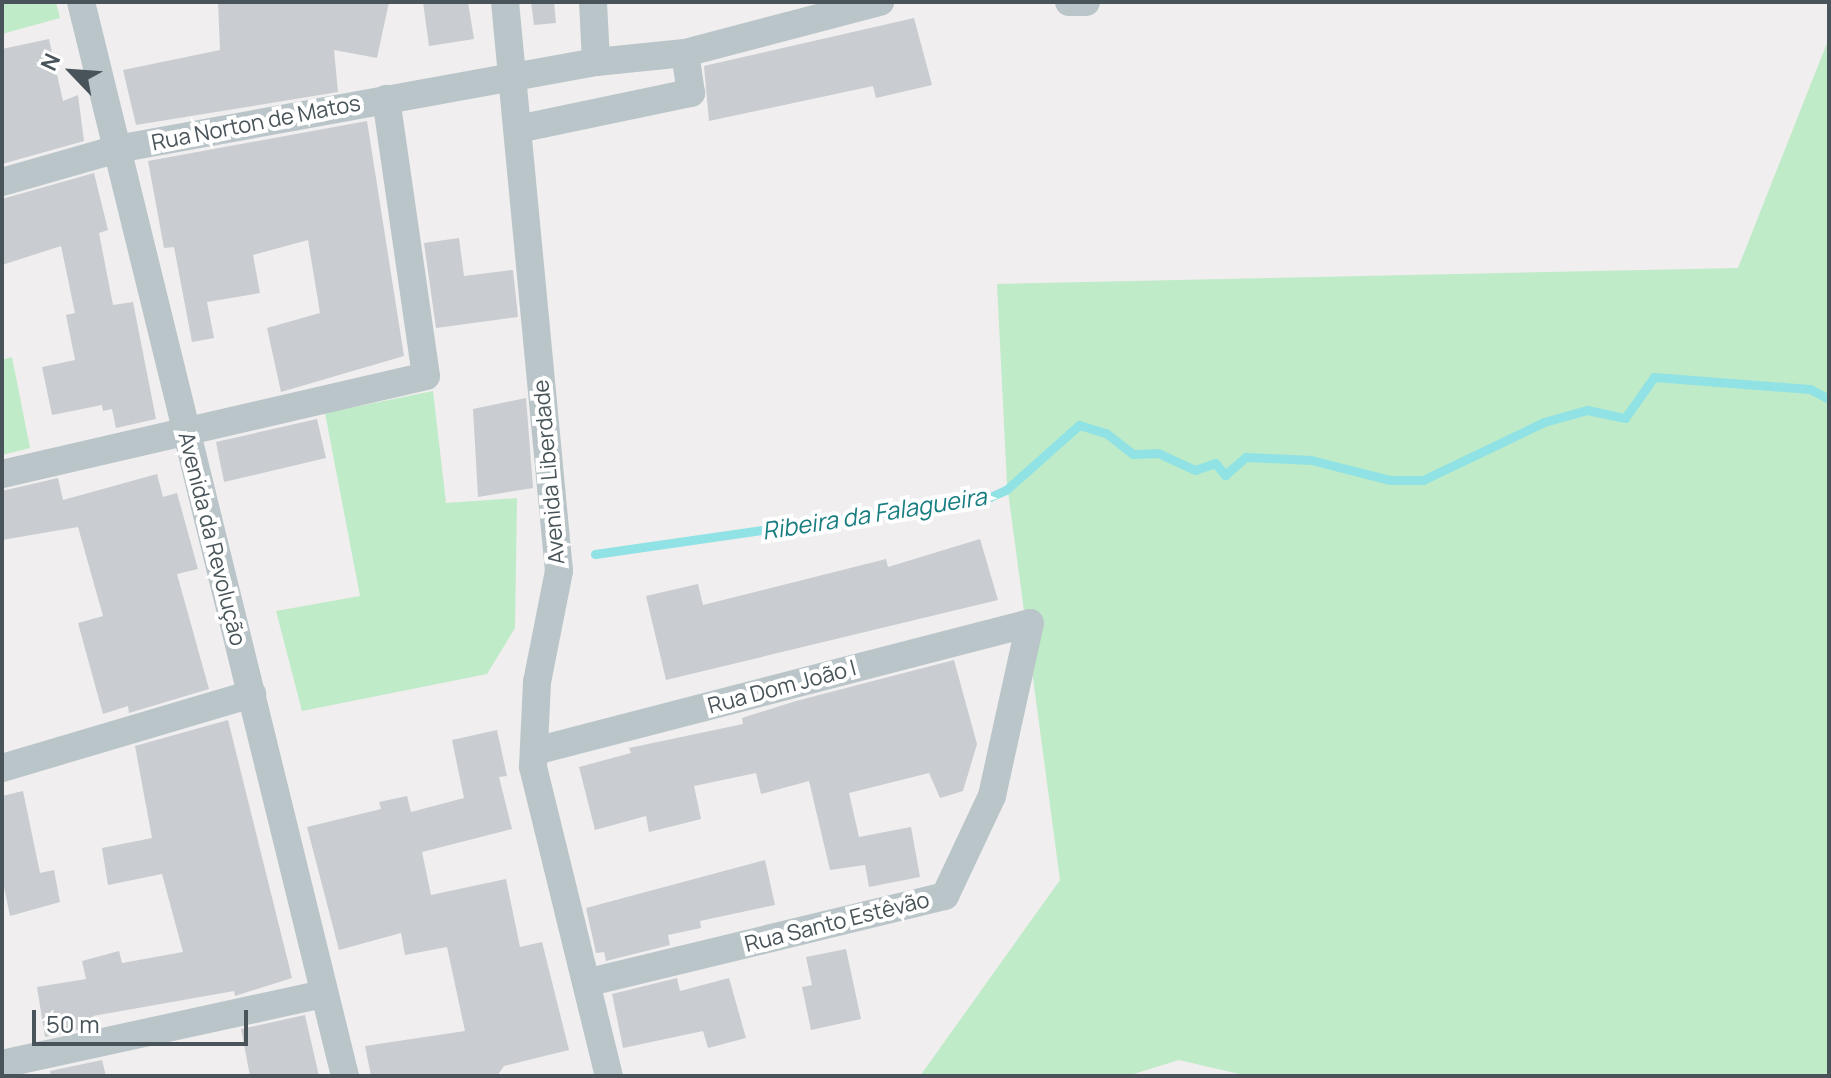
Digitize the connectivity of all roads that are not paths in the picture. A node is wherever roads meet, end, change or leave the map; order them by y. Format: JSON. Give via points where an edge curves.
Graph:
{"nodes":[{"id":1,"x":81,"y":2,"type":"edge"},
{"id":2,"x":505,"y":2,"type":"edge"},
{"id":3,"x":593,"y":2,"type":"edge"},
{"id":4,"x":880,"y":2,"type":"edge"},
{"id":5,"x":1069,"y":2,"type":"edge"},
{"id":6,"x":1086,"y":2,"type":"edge"},
{"id":7,"x":685,"y":53,"type":"junction"},
{"id":8,"x":596,"y":62,"type":"junction"},
{"id":9,"x":513,"y":75,"type":"junction"},
{"id":10,"x":386,"y":99,"type":"junction"},
{"id":11,"x":518,"y":129,"type":"junction"},
{"id":12,"x":117,"y":149,"type":"junction"},
{"id":13,"x":2,"y":182,"type":"edge"},
{"id":14,"x":185,"y":430,"type":"junction"},
{"id":15,"x":2,"y":474,"type":"edge"},
{"id":16,"x":1030,"y":623,"type":"joint"},
{"id":17,"x":252,"y":694,"type":"junction"},
{"id":18,"x":535,"y":751,"type":"junction"},
{"id":19,"x":2,"y":768,"type":"edge"},
{"id":20,"x":590,"y":982,"type":"junction"},
{"id":21,"x":323,"y":994,"type":"junction"},
{"id":22,"x":2,"y":1064,"type":"edge"},
{"id":23,"x":345,"y":1076,"type":"edge"},
{"id":24,"x":609,"y":1076,"type":"edge"}],
"edges":[{"from":1,"to":12,"type":"street","name":"Avenida da Revolução"},
{"from":2,"to":9,"type":"street","name":"Avenida Liberdade"},
{"from":3,"to":8,"type":"street"},
{"from":4,"to":7,"type":"street","name":"Rua Norton de Matos"},
{"from":5,"to":6,"type":"street"},
{"from":7,"to":8,"type":"street","name":"Rua Norton de Matos"},
{"from":7,"to":11,"type":"street","via":[[691,93]]},
{"from":8,"to":9,"type":"street","name":"Rua Norton de Matos"},
{"from":9,"to":10,"type":"street","name":"Rua Norton de Matos"},
{"from":9,"to":11,"type":"street","name":"Avenida Liberdade"},
{"from":10,"to":12,"type":"street","name":"Rua Norton de Matos"},
{"from":10,"to":14,"type":"street","via":[[426,376]]},
{"from":11,"to":18,"type":"street","name":"Avenida Liberdade","via":[[559,571],[537,682]]},
{"from":12,"to":13,"type":"street","name":"Rua Norton de Matos"},
{"from":12,"to":14,"type":"street","name":"Avenida da Revolução"},
{"from":14,"to":15,"type":"street"},
{"from":14,"to":17,"type":"street","name":"Avenida da Revolução"},
{"from":16,"to":18,"type":"street","name":"Rua Dom João I"},
{"from":16,"to":20,"type":"street","name":"Rua Santo Estêvão","via":[[992,796],[945,896]]},
{"from":17,"to":19,"type":"street"},
{"from":17,"to":21,"type":"street","name":"Avenida da Revolução"},
{"from":18,"to":20,"type":"street","name":"Avenida Liberdade","via":[[533,767]]},
{"from":20,"to":24,"type":"street","name":"Avenida Liberdade"},
{"from":21,"to":22,"type":"street"},
{"from":21,"to":23,"type":"street","name":"Avenida da Revolução"}]}
